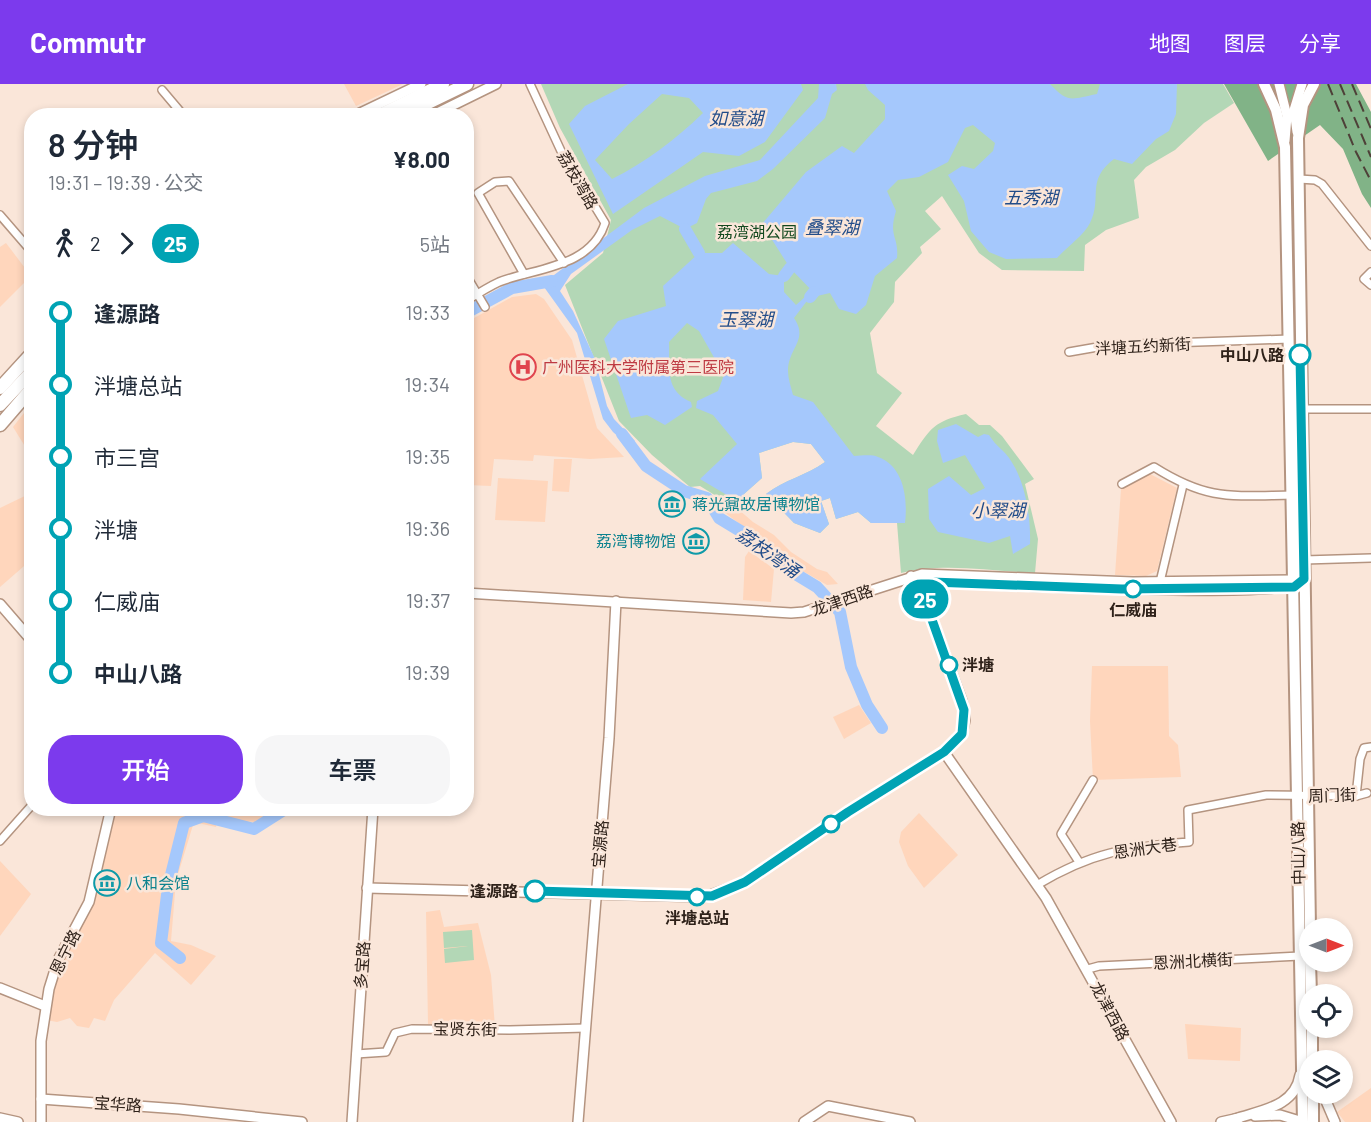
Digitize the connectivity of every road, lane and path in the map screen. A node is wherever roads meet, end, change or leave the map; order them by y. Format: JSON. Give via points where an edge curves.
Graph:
{"nodes":[{"id":1,"x":421,"y":84,"type":"edge"},
{"id":2,"x":442,"y":84,"type":"edge"},
{"id":3,"x":496,"y":84,"type":"edge"},
{"id":4,"x":530,"y":84,"type":"edge"},
{"id":5,"x":1264,"y":84,"type":"edge"},
{"id":6,"x":1279,"y":84,"type":"edge"},
{"id":7,"x":1302,"y":84,"type":"edge"},
{"id":8,"x":1314,"y":84,"type":"edge"},
{"id":9,"x":468,"y":88,"type":"edge"},
{"id":10,"x":162,"y":90,"type":"dead end"},
{"id":11,"x":177,"y":108,"type":"edge"},
{"id":12,"x":385,"y":108,"type":"edge"},
{"id":13,"x":388,"y":108,"type":"edge"},
{"id":14,"x":420,"y":108,"type":"edge"},
{"id":15,"x":424,"y":108,"type":"edge"},
{"id":16,"x":442,"y":108,"type":"edge"},
{"id":17,"x":1298,"y":138,"type":"junction"},
{"id":18,"x":1285,"y":147,"type":"junction"},
{"id":19,"x":1299,"y":179,"type":"junction"},
{"id":20,"x":0,"y":214,"type":"edge"},
{"id":21,"x":24,"y":242,"type":"edge"},
{"id":22,"x":1371,"y":246,"type":"edge"},
{"id":23,"x":564,"y":263,"type":"junction"},
{"id":24,"x":1371,"y":272,"type":"edge"},
{"id":25,"x":524,"y":274,"type":"junction"},
{"id":26,"x":1371,"y":285,"type":"edge"},
{"id":27,"x":474,"y":289,"type":"edge"},
{"id":28,"x":477,"y":294,"type":"junction"},
{"id":29,"x":474,"y":296,"type":"edge"},
{"id":30,"x":484,"y":307,"type":"dead end"},
{"id":31,"x":1289,"y":339,"type":"junction"},
{"id":32,"x":24,"y":350,"type":"edge"},
{"id":33,"x":1069,"y":352,"type":"dead end"},
{"id":34,"x":24,"y":358,"type":"edge"},
{"id":35,"x":24,"y":360,"type":"edge"},
{"id":36,"x":24,"y":371,"type":"edge"},
{"id":37,"x":0,"y":376,"type":"edge"},
{"id":38,"x":24,"y":378,"type":"edge"},
{"id":39,"x":0,"y":382,"type":"edge"},
{"id":40,"x":0,"y":388,"type":"edge"},
{"id":41,"x":6,"y":393,"type":"edge"},
{"id":42,"x":24,"y":397,"type":"edge"},
{"id":43,"x":0,"y":407,"type":"edge"},
{"id":44,"x":1296,"y":409,"type":"junction"},
{"id":45,"x":1371,"y":409,"type":"edge"},
{"id":46,"x":0,"y":425,"type":"edge"},
{"id":47,"x":1122,"y":484,"type":"dead end"},
{"id":48,"x":1183,"y":485,"type":"junction"},
{"id":49,"x":1292,"y":495,"type":"junction"},
{"id":50,"x":1371,"y":558,"type":"edge"},
{"id":51,"x":1304,"y":560,"type":"junction"},
{"id":52,"x":910,"y":578,"type":"junction"},
{"id":53,"x":937,"y":581,"type":"junction"},
{"id":54,"x":1160,"y":582,"type":"junction"},
{"id":55,"x":1297,"y":582,"type":"junction"},
{"id":56,"x":1270,"y":588,"type":"junction"},
{"id":57,"x":474,"y":593,"type":"edge"},
{"id":58,"x":925,"y":600,"type":"junction"},
{"id":59,"x":1294,"y":600,"type":"junction"},
{"id":60,"x":616,"y":601,"type":"junction"},
{"id":61,"x":0,"y":604,"type":"edge"},
{"id":62,"x":24,"y":631,"type":"edge"},
{"id":63,"x":1371,"y":747,"type":"edge"},
{"id":64,"x":944,"y":752,"type":"junction"},
{"id":65,"x":1093,"y":780,"type":"dead end"},
{"id":66,"x":1367,"y":793,"type":"dead end"},
{"id":67,"x":1302,"y":796,"type":"junction"},
{"id":68,"x":1356,"y":796,"type":"junction"},
{"id":69,"x":24,"y":814,"type":"edge"},
{"id":70,"x":109,"y":816,"type":"edge"},
{"id":71,"x":372,"y":816,"type":"edge"},
{"id":72,"x":0,"y":841,"type":"edge"},
{"id":73,"x":1079,"y":862,"type":"junction"},
{"id":74,"x":1037,"y":885,"type":"junction"},
{"id":75,"x":367,"y":888,"type":"junction"},
{"id":76,"x":595,"y":894,"type":"junction"},
{"id":77,"x":1300,"y":918,"type":"edge"},
{"id":78,"x":1309,"y":918,"type":"edge"},
{"id":79,"x":1299,"y":956,"type":"edge"},
{"id":80,"x":1088,"y":969,"type":"junction"},
{"id":81,"x":1302,"y":972,"type":"edge"},
{"id":82,"x":0,"y":988,"type":"edge"},
{"id":83,"x":45,"y":1006,"type":"junction"},
{"id":84,"x":586,"y":1028,"type":"junction"},
{"id":85,"x":1309,"y":1050,"type":"edge"},
{"id":86,"x":356,"y":1054,"type":"junction"},
{"id":87,"x":1299,"y":1084,"type":"edge"},
{"id":88,"x":41,"y":1099,"type":"junction"},
{"id":89,"x":1305,"y":1104,"type":"edge"},
{"id":90,"x":1313,"y":1104,"type":"edge"},
{"id":91,"x":1327,"y":1104,"type":"edge"},
{"id":92,"x":0,"y":1118,"type":"edge"},
{"id":93,"x":1235,"y":1119,"type":"junction"},
{"id":94,"x":18,"y":1122,"type":"edge"},
{"id":95,"x":41,"y":1122,"type":"edge"},
{"id":96,"x":302,"y":1122,"type":"edge"},
{"id":97,"x":352,"y":1122,"type":"edge"},
{"id":98,"x":578,"y":1122,"type":"edge"},
{"id":99,"x":804,"y":1122,"type":"edge"},
{"id":100,"x":910,"y":1122,"type":"edge"},
{"id":101,"x":1171,"y":1122,"type":"edge"},
{"id":102,"x":1221,"y":1122,"type":"edge"},
{"id":103,"x":1303,"y":1122,"type":"edge"},
{"id":104,"x":1313,"y":1122,"type":"edge"},
{"id":105,"x":1335,"y":1122,"type":"edge"}],
"edges":[{"from":1,"to":12,"type":"street"},
{"from":2,"to":13,"type":"highway"},
{"from":3,"to":9,"type":"street"},
{"from":4,"to":23,"type":"street","name":"荔枝湾路","via":[[561,151],[605,223],[591,243]]},
{"from":5,"to":18,"type":"main road","name":"中山八路","via":[[1276,110]]},
{"from":6,"to":18,"type":"street","via":[[1287,116]]},
{"from":7,"to":17,"type":"street","via":[[1294,110]]},
{"from":8,"to":17,"type":"main road","name":"中山八路","via":[[1303,105]]},
{"from":9,"to":14,"type":"highway"},
{"from":9,"to":15,"type":"highway"},
{"from":9,"to":16,"type":"street"},
{"from":10,"to":11,"type":"street"},
{"from":17,"to":19,"type":"main road","name":"中山八路"},
{"from":18,"to":31,"type":"main road","name":"中山八路"},
{"from":19,"to":22,"type":"street","via":[[1322,184]]},
{"from":19,"to":44,"type":"main road","name":"中山八路"},
{"from":20,"to":21,"type":"street"},
{"from":23,"to":25,"type":"street","name":"荔枝湾路"},
{"from":23,"to":25,"type":"street","via":[[509,181],[495,182],[478,193]]},
{"from":24,"to":26,"type":"street","via":[[1364,279]]},
{"from":25,"to":28,"type":"street","name":"荔枝湾路"},
{"from":27,"to":28,"type":"street"},
{"from":28,"to":29,"type":"street","name":"荔枝湾路"},
{"from":28,"to":30,"type":"street"},
{"from":31,"to":33,"type":"street","name":"泮塘五约新街","via":[[1109,345]]},
{"from":31,"to":44,"type":"main road","name":"中山八路"},
{"from":32,"to":37,"type":"highway"},
{"from":34,"to":39,"type":"highway"},
{"from":35,"to":40,"type":"highway"},
{"from":36,"to":41,"type":"highway"},
{"from":38,"to":41,"type":"highway"},
{"from":41,"to":43,"type":"highway"},
{"from":42,"to":46,"type":"highway"},
{"from":44,"to":45,"type":"street"},
{"from":44,"to":49,"type":"main road","name":"中山八路"},
{"from":44,"to":51,"type":"main road","name":"中山八路"},
{"from":47,"to":48,"type":"street","via":[[1154,467]]},
{"from":48,"to":49,"type":"street","via":[[1219,496]]},
{"from":48,"to":54,"type":"street"},
{"from":49,"to":55,"type":"main road","name":"中山八路"},
{"from":50,"to":51,"type":"street"},
{"from":51,"to":55,"type":"main road","name":"中山八路"},
{"from":52,"to":53,"type":"street"},
{"from":52,"to":54,"type":"street","via":[[936,574]]},
{"from":52,"to":58,"type":"street"},
{"from":52,"to":60,"type":"street","name":"龙津西路","via":[[812,610],[778,613]]},
{"from":53,"to":56,"type":"street","via":[[1122,589]]},
{"from":53,"to":58,"type":"street","via":[[925,589]]},
{"from":54,"to":55,"type":"street"},
{"from":55,"to":56,"type":"street"},
{"from":55,"to":59,"type":"main road","name":"中山八路"},
{"from":55,"to":67,"type":"main road","name":"中山八路"},
{"from":56,"to":59,"type":"street"},
{"from":57,"to":60,"type":"street","name":"龙津西路"},
{"from":58,"to":64,"type":"street","via":[[964,710],[962,734]]},
{"from":59,"to":67,"type":"main road","name":"中山八路"},
{"from":60,"to":76,"type":"street","name":"宝源路"},
{"from":61,"to":62,"type":"street"},
{"from":63,"to":68,"type":"street","via":[[1364,748],[1360,759]]},
{"from":64,"to":74,"type":"street","name":"龙津西路"},
{"from":64,"to":76,"type":"street","via":[[733,888],[705,897]]},
{"from":65,"to":73,"type":"street","via":[[1061,834]]},
{"from":66,"to":68,"type":"street","name":"周门街"},
{"from":67,"to":68,"type":"street","name":"周门街"},
{"from":67,"to":73,"type":"street","name":"恩洲大巷","via":[[1255,797],[1188,810],[1189,842],[1141,846]]},
{"from":67,"to":77,"type":"main road","name":"中山八路"},
{"from":67,"to":78,"type":"main road","name":"中山八路"},
{"from":69,"to":72,"type":"street"},
{"from":70,"to":83,"type":"street","name":"恩宁路","via":[[89,902],[58,960]]},
{"from":71,"to":75,"type":"street","name":"多宝路"},
{"from":73,"to":74,"type":"street","name":"恩洲大巷"},
{"from":74,"to":80,"type":"street","name":"龙津西路"},
{"from":75,"to":76,"type":"street"},
{"from":75,"to":86,"type":"street","name":"多宝路"},
{"from":76,"to":84,"type":"street","name":"宝源路"},
{"from":79,"to":80,"type":"street","name":"恩洲北横街"},
{"from":80,"to":101,"type":"street","name":"龙津西路"},
{"from":81,"to":85,"type":"main road","name":"中山八路"},
{"from":82,"to":83,"type":"street"},
{"from":83,"to":88,"type":"street","name":"恩宁路"},
{"from":84,"to":86,"type":"street","name":"宝贤东街","via":[[412,1029],[394,1033],[386,1052]]},
{"from":84,"to":98,"type":"street","name":"宝源路"},
{"from":86,"to":97,"type":"street","name":"多宝路"},
{"from":87,"to":93,"type":"street","via":[[1288,1098],[1275,1106]]},
{"from":88,"to":95,"type":"street","name":"恩宁路"},
{"from":88,"to":96,"type":"street","name":"宝华路"},
{"from":89,"to":103,"type":"main road","name":"中山八路"},
{"from":90,"to":104,"type":"main road"},
{"from":91,"to":105,"type":"street"},
{"from":92,"to":94,"type":"street"},
{"from":93,"to":102,"type":"street"},
{"from":93,"to":103,"type":"street","via":[[1280,1115]]},
{"from":99,"to":100,"type":"street","via":[[828,1106]]}]}
